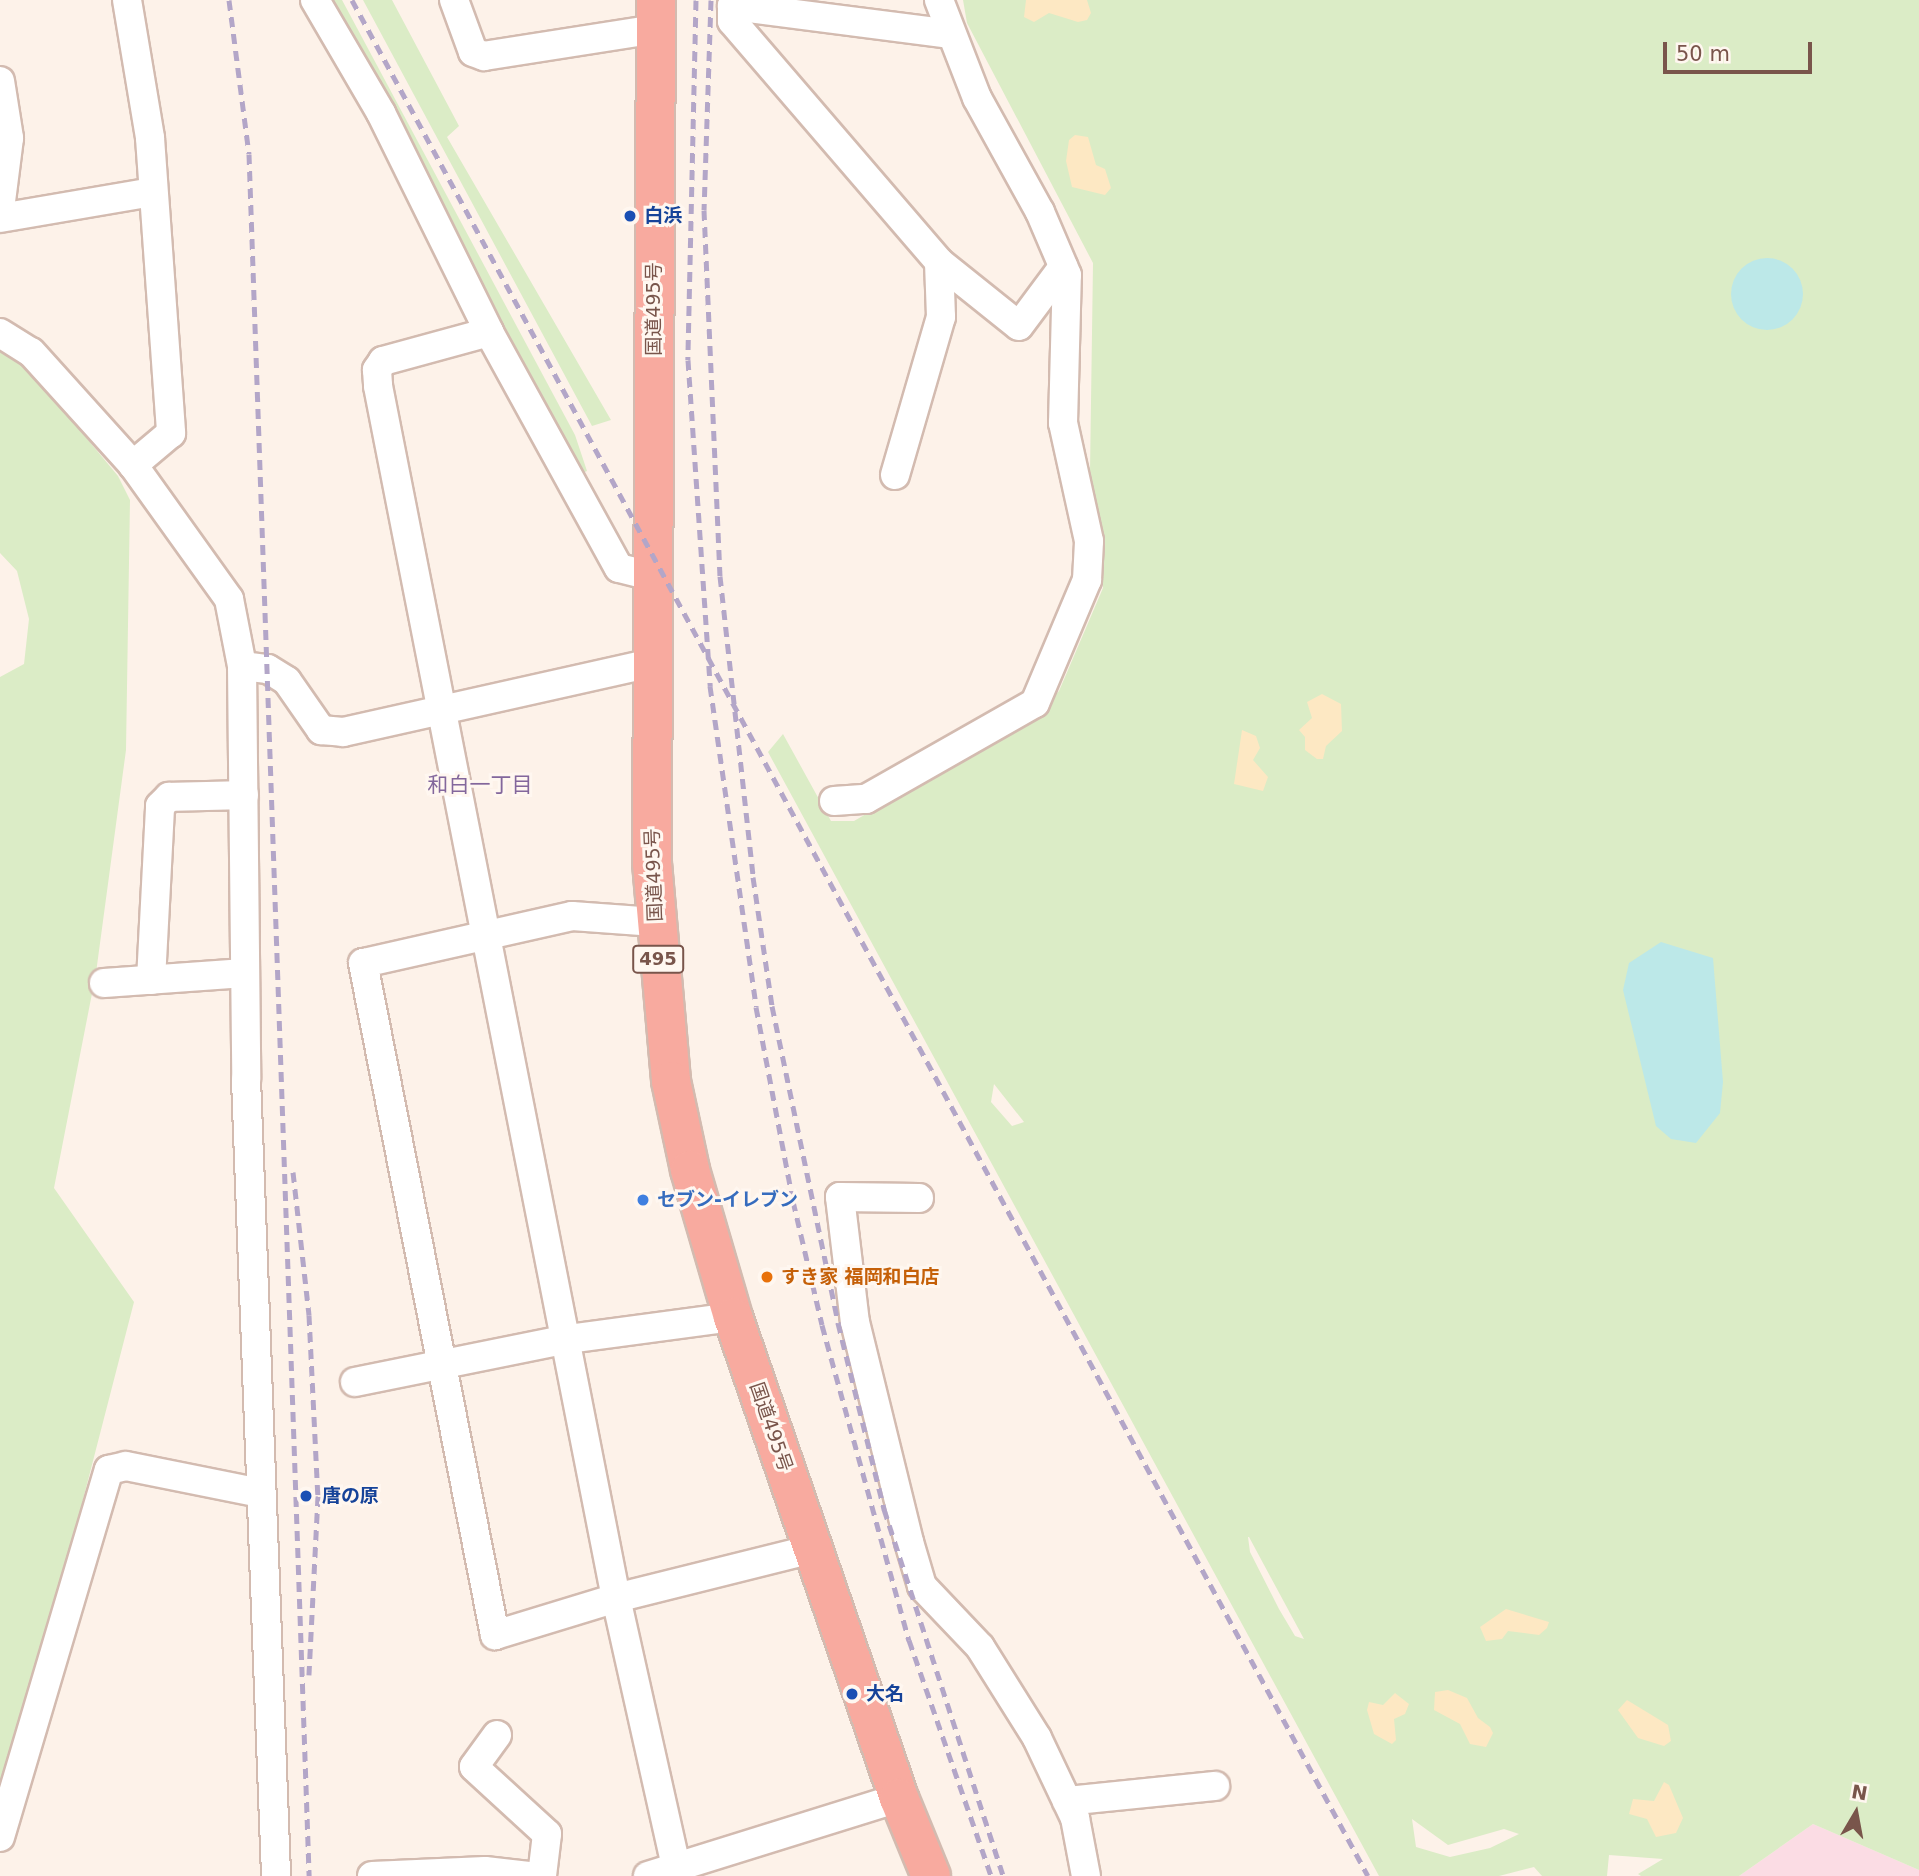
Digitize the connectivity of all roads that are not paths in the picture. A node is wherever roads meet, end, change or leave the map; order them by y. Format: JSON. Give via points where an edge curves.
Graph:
{"nodes":[{"id":1,"x":127,"y":0,"type":"edge"},
{"id":2,"x":315,"y":0,"type":"edge"},
{"id":3,"x":454,"y":0,"type":"edge"},
{"id":4,"x":939,"y":0,"type":"edge"},
{"id":5,"x":656,"y":15,"type":"edge"},
{"id":6,"x":951,"y":34,"type":"junction"},
{"id":7,"x":0,"y":81,"type":"edge"},
{"id":8,"x":152,"y":192,"type":"junction"},
{"id":9,"x":0,"y":209,"type":"edge"},
{"id":10,"x":0,"y":218,"type":"edge"},
{"id":11,"x":939,"y":262,"type":"junction"},
{"id":12,"x":1063,"y":267,"type":"junction"},
{"id":13,"x":489,"y":332,"type":"junction"},
{"id":14,"x":0,"y":333,"type":"edge"},
{"id":15,"x":133,"y":465,"type":"junction"},
{"id":16,"x":895,"y":475,"type":"dead end"},
{"id":17,"x":656,"y":577,"type":"junction"},
{"id":18,"x":655,"y":662,"type":"junction"},
{"id":19,"x":242,"y":666,"type":"junction"},
{"id":20,"x":441,"y":708,"type":"junction"},
{"id":21,"x":244,"y":795,"type":"junction"},
{"id":22,"x":834,"y":801,"type":"dead end"},
{"id":23,"x":655,"y":922,"type":"junction"},
{"id":24,"x":484,"y":933,"type":"junction"},
{"id":25,"x":246,"y":973,"type":"junction"},
{"id":26,"x":151,"y":980,"type":"junction"},
{"id":27,"x":104,"y":983,"type":"dead end"},
{"id":28,"x":919,"y":1198,"type":"dead end"},
{"id":29,"x":733,"y":1317,"type":"junction"},
{"id":30,"x":568,"y":1339,"type":"junction"},
{"id":31,"x":442,"y":1366,"type":"junction"},
{"id":32,"x":355,"y":1382,"type":"dead end"},
{"id":33,"x":260,"y":1493,"type":"junction"},
{"id":34,"x":813,"y":1549,"type":"junction"},
{"id":35,"x":616,"y":1598,"type":"junction"},
{"id":36,"x":497,"y":1735,"type":"dead end"},
{"id":37,"x":1215,"y":1786,"type":"dead end"},
{"id":38,"x":900,"y":1798,"type":"junction"},
{"id":39,"x":1067,"y":1801,"type":"junction"},
{"id":40,"x":0,"y":1837,"type":"edge"},
{"id":41,"x":677,"y":1872,"type":"edge"},
{"id":42,"x":485,"y":1874,"type":"edge"},
{"id":43,"x":276,"y":1876,"type":"edge"},
{"id":44,"x":372,"y":1876,"type":"edge"},
{"id":45,"x":529,"y":1876,"type":"edge"},
{"id":46,"x":542,"y":1876,"type":"edge"},
{"id":47,"x":648,"y":1876,"type":"edge"},
{"id":48,"x":931,"y":1876,"type":"edge"},
{"id":49,"x":1086,"y":1876,"type":"edge"}],
"edges":[{"from":1,"to":8,"type":"street","via":[[150,138]]},
{"from":2,"to":13,"type":"street","via":[[381,113]]},
{"from":3,"to":5,"type":"street","via":[[473,52],[484,56]]},
{"from":4,"to":6,"type":"street"},
{"from":5,"to":17,"type":"highway","name":"国道495号","number":"495"},
{"from":6,"to":11,"type":"street","via":[[732,6],[732,21]]},
{"from":6,"to":12,"type":"street","via":[[977,98],[1040,212]]},
{"from":7,"to":9,"type":"street","via":[[9,138]]},
{"from":8,"to":10,"type":"street"},
{"from":8,"to":15,"type":"street","via":[[171,433]]},
{"from":11,"to":12,"type":"street","via":[[1019,327]]},
{"from":11,"to":16,"type":"street","via":[[942,317]]},
{"from":12,"to":22,"type":"street","via":[[1063,423],[1089,541],[1088,567],[1087,580],[1035,703],[866,799]]},
{"from":13,"to":17,"type":"street","via":[[619,568]]},
{"from":13,"to":20,"type":"street","via":[[383,361],[377,370]]},
{"from":14,"to":15,"type":"street","via":[[31,352]]},
{"from":15,"to":19,"type":"street","via":[[229,599]]},
{"from":17,"to":18,"type":"highway","name":"国道495号","number":"495"},
{"from":18,"to":20,"type":"street"},
{"from":18,"to":23,"type":"highway","name":"国道495号","number":"495"},
{"from":19,"to":20,"type":"street","via":[[268,669],[287,681],[321,730],[342,732]]},
{"from":19,"to":21,"type":"street"},
{"from":20,"to":24,"type":"street"},
{"from":21,"to":25,"type":"street"},
{"from":21,"to":26,"type":"street","via":[[169,797],[160,806]]},
{"from":23,"to":24,"type":"street","via":[[572,916]]},
{"from":23,"to":29,"type":"highway","name":"国道495号","number":"495","via":[[671,1081],[690,1170]]},
{"from":24,"to":30,"type":"street"},
{"from":24,"to":31,"type":"street","via":[[363,963]]},
{"from":25,"to":26,"type":"street"},
{"from":25,"to":33,"type":"street"},
{"from":26,"to":27,"type":"street"},
{"from":28,"to":39,"type":"street","via":[[840,1197],[855,1322],[922,1587],[980,1647],[1037,1738]]},
{"from":29,"to":30,"type":"street"},
{"from":29,"to":34,"type":"highway","name":"国道495号","number":"495"},
{"from":30,"to":31,"type":"street"},
{"from":30,"to":35,"type":"street"},
{"from":31,"to":32,"type":"street"},
{"from":31,"to":35,"type":"street","via":[[495,1635]]},
{"from":33,"to":40,"type":"street","via":[[126,1466],[109,1470]]},
{"from":33,"to":43,"type":"street"},
{"from":34,"to":35,"type":"street"},
{"from":34,"to":38,"type":"highway","name":"国道495号","number":"495"},
{"from":35,"to":41,"type":"street"},
{"from":36,"to":46,"type":"street","via":[[474,1766],[547,1834]]},
{"from":37,"to":39,"type":"street"},
{"from":38,"to":41,"type":"street"},
{"from":38,"to":48,"type":"highway","name":"国道495号","number":"495"},
{"from":39,"to":49,"type":"street","via":[[1075,1818]]},
{"from":41,"to":47,"type":"street"},
{"from":42,"to":44,"type":"street"},
{"from":42,"to":45,"type":"street"}]}
